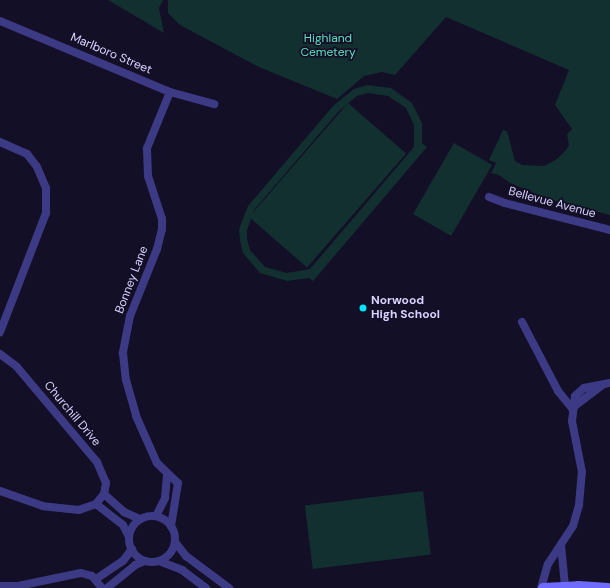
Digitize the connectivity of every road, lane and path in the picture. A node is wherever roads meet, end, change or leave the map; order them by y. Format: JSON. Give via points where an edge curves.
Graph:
{"nodes":[{"id":1,"x":0,"y":21,"type":"edge"},
{"id":2,"x":170,"y":92,"type":"junction"},
{"id":3,"x":214,"y":104,"type":"dead end"},
{"id":4,"x":0,"y":142,"type":"edge"},
{"id":5,"x":489,"y":197,"type":"dead end"},
{"id":6,"x":610,"y":230,"type":"edge"},
{"id":7,"x":522,"y":322,"type":"dead end"},
{"id":8,"x":0,"y":332,"type":"edge"},
{"id":9,"x":0,"y":354,"type":"edge"},
{"id":10,"x":606,"y":384,"type":"edge"},
{"id":11,"x":572,"y":408,"type":"junction"},
{"id":12,"x":167,"y":474,"type":"junction"},
{"id":13,"x":0,"y":491,"type":"edge"},
{"id":14,"x":100,"y":499,"type":"junction"},
{"id":15,"x":156,"y":516,"type":"junction"},
{"id":16,"x":140,"y":519,"type":"junction"},
{"id":17,"x":171,"y":526,"type":"junction"},
{"id":18,"x":129,"y":537,"type":"junction"},
{"id":19,"x":175,"y":542,"type":"junction"},
{"id":20,"x":561,"y":545,"type":"junction"},
{"id":21,"x":132,"y":549,"type":"junction"},
{"id":22,"x":145,"y":561,"type":"junction"},
{"id":23,"x":159,"y":561,"type":"junction"},
{"id":24,"x":96,"y":579,"type":"junction"},
{"id":25,"x":0,"y":586,"type":"edge"},
{"id":26,"x":565,"y":586,"type":"junction"},
{"id":27,"x":102,"y":588,"type":"edge"},
{"id":28,"x":107,"y":588,"type":"edge"},
{"id":29,"x":206,"y":588,"type":"edge"},
{"id":30,"x":229,"y":588,"type":"edge"},
{"id":31,"x":542,"y":588,"type":"edge"},
{"id":32,"x":608,"y":588,"type":"edge"}],
"edges":[{"from":1,"to":2,"type":"street","name":"Marlboro Street"},
{"from":2,"to":3,"type":"street","name":"Marlboro Street"},
{"from":2,"to":12,"type":"street","name":"Bonney Lane","via":[[147,148],[148,176],[162,218],[162,229],[157,249],[130,316],[123,353],[126,380],[136,416],[157,463]]},
{"from":4,"to":8,"type":"street","via":[[27,154],[38,167],[46,188],[46,213]]},
{"from":5,"to":6,"type":"street","name":"Bellevue Avenue"},
{"from":7,"to":11,"type":"street","via":[[558,391]]},
{"from":9,"to":14,"type":"street","name":"Churchill Drive","via":[[17,367],[101,467],[106,477]]},
{"from":10,"to":11,"type":"street"},
{"from":11,"to":20,"type":"street","via":[[572,421],[582,472],[581,493],[577,516]]},
{"from":12,"to":15,"type":"street","via":[[165,498]]},
{"from":12,"to":17,"type":"street","name":"Bonney Lane","via":[[178,483]]},
{"from":13,"to":14,"type":"street","via":[[54,508],[79,510]]},
{"from":14,"to":16,"type":"street"},
{"from":14,"to":18,"type":"street","via":[[123,525]]},
{"from":15,"to":16,"type":"street"},
{"from":15,"to":17,"type":"street"},
{"from":16,"to":18,"type":"street"},
{"from":17,"to":19,"type":"street"},
{"from":18,"to":21,"type":"street"},
{"from":19,"to":23,"type":"street","via":[[170,554]]},
{"from":19,"to":30,"type":"street","via":[[186,556]]},
{"from":20,"to":26,"type":"street"},
{"from":20,"to":31,"type":"street","via":[[548,564]]},
{"from":21,"to":22,"type":"street"},
{"from":21,"to":24,"type":"street","via":[[123,561]]},
{"from":22,"to":23,"type":"street"},
{"from":22,"to":28,"type":"street","via":[[135,565]]},
{"from":23,"to":29,"type":"street","via":[[182,570]]},
{"from":24,"to":25,"type":"street","via":[[87,574],[73,574],[18,586]]},
{"from":24,"to":27,"type":"street"},
{"from":26,"to":31,"type":"main road"},
{"from":26,"to":32,"type":"main road"}]}
